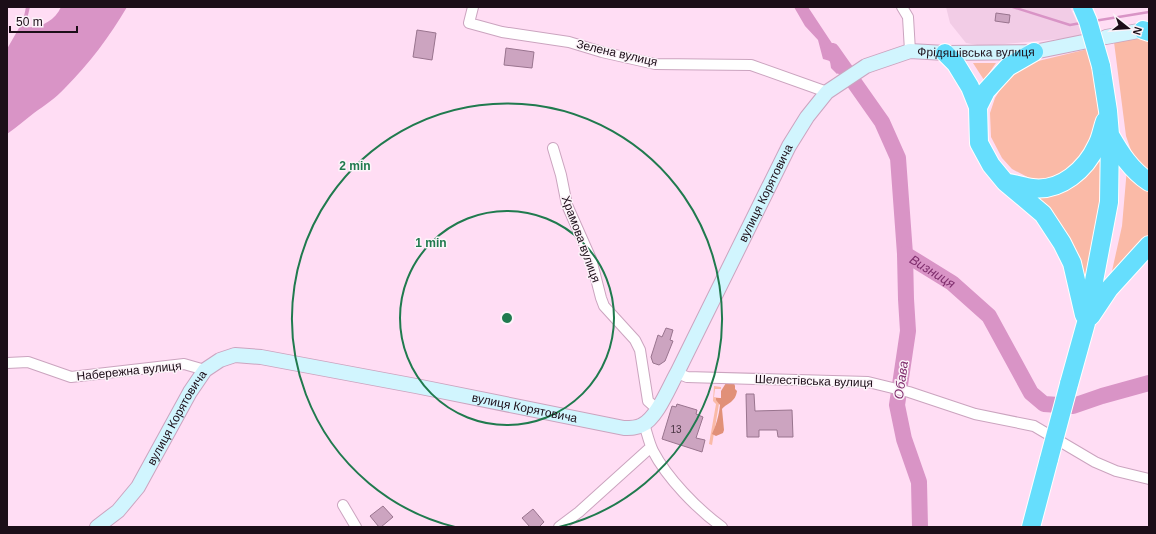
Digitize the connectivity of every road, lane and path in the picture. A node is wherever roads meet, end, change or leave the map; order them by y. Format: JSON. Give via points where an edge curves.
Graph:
{"nodes":[{"id":1,"x":473,"y":7,"type":"edge"},
{"id":2,"x":902,"y":7,"type":"edge"},
{"id":3,"x":1082,"y":7,"type":"edge"},
{"id":4,"x":1147,"y":30,"type":"edge"},
{"id":5,"x":1106,"y":37,"type":"dead end"},
{"id":6,"x":1088,"y":41,"type":"dead end"},
{"id":7,"x":910,"y":51,"type":"junction"},
{"id":8,"x":1034,"y":52,"type":"junction"},
{"id":9,"x":945,"y":53,"type":"junction"},
{"id":10,"x":841,"y":82,"type":"joint"},
{"id":11,"x":827,"y":92,"type":"junction"},
{"id":12,"x":978,"y":107,"type":"junction"},
{"id":13,"x":1108,"y":111,"type":"junction"},
{"id":14,"x":1110,"y":135,"type":"junction"},
{"id":15,"x":553,"y":148,"type":"dead end"},
{"id":16,"x":1005,"y":182,"type":"junction"},
{"id":17,"x":1149,"y":182,"type":"edge"},
{"id":18,"x":1149,"y":245,"type":"edge"},
{"id":19,"x":1086,"y":323,"type":"junction"},
{"id":20,"x":7,"y":363,"type":"edge"},
{"id":21,"x":205,"y":370,"type":"junction"},
{"id":22,"x":677,"y":373,"type":"junction"},
{"id":23,"x":657,"y":409,"type":"junction"},
{"id":24,"x":644,"y":424,"type":"junction"},
{"id":25,"x":652,"y":447,"type":"junction"},
{"id":26,"x":1149,"y":479,"type":"edge"},
{"id":27,"x":343,"y":505,"type":"dead end"},
{"id":28,"x":97,"y":527,"type":"edge"},
{"id":29,"x":356,"y":527,"type":"edge"},
{"id":30,"x":559,"y":527,"type":"edge"},
{"id":31,"x":722,"y":527,"type":"edge"},
{"id":32,"x":1031,"y":527,"type":"edge"}],
"edges":[{"from":1,"to":11,"type":"street","name":"Зелена вулиця","via":[[468,23],[502,32],[569,42],[655,64],[751,65]]},
{"from":2,"to":7,"type":"street","via":[[908,17]]},
{"from":3,"to":13,"type":"highway","bridge":true,"via":[[1101,66]]},
{"from":4,"to":5,"type":"main road"},
{"from":6,"to":8,"type":"main road","name":"Фрідяшівська вулиця"},
{"from":7,"to":9,"type":"main road","name":"Фрідяшівська вулиця"},
{"from":7,"to":10,"type":"main road","name":"Фрідяшівська вулиця","via":[[866,66]]},
{"from":8,"to":9,"type":"main road","name":"Фрідяшівська вулиця"},
{"from":8,"to":12,"type":"highway","via":[[1008,67],[986,91]]},
{"from":9,"to":12,"type":"highway","via":[[956,64]]},
{"from":10,"to":11,"type":"main road","name":"вулиця Корятовича"},
{"from":11,"to":22,"type":"main road","name":"вулиця Корятовича","via":[[789,146]]},
{"from":12,"to":16,"type":"highway","via":[[979,143],[991,165]]},
{"from":13,"to":14,"type":"highway"},
{"from":13,"to":16,"type":"highway","via":[[1097,145],[1074,176],[1047,188]]},
{"from":14,"to":17,"type":"highway","via":[[1130,166]]},
{"from":14,"to":19,"type":"highway","via":[[1109,202]]},
{"from":15,"to":23,"type":"street","name":"Храмова вулиця","via":[[568,206],[591,259],[604,306],[635,340],[640,350],[648,401]]},
{"from":16,"to":19,"type":"highway","via":[[1043,214],[1062,243],[1072,262]]},
{"from":18,"to":19,"type":"highway","via":[[1109,289]]},
{"from":19,"to":32,"type":"highway","bridge":true},
{"from":20,"to":21,"type":"street","name":"Набережна вулиця","via":[[28,362],[71,377],[184,364]]},
{"from":21,"to":24,"type":"main road","name":"вулиця Корятовича","via":[[220,360],[235,355],[261,357],[624,428]]},
{"from":21,"to":28,"type":"main road","name":"вулиця Корятовича","via":[[190,392],[138,487],[118,511]]},
{"from":22,"to":23,"type":"main road","name":"вулиця Корятовича"},
{"from":22,"to":26,"type":"street","name":"Шелестівська вулиця","via":[[687,377],[868,382],[893,387],[974,414],[1034,426],[1094,462],[1116,471]]},
{"from":23,"to":24,"type":"main road","name":"вулиця Корятовича"},
{"from":24,"to":25,"type":"street"},
{"from":25,"to":30,"type":"street"},
{"from":25,"to":31,"type":"street","via":[[673,481]]},
{"from":27,"to":29,"type":"street"}]}
